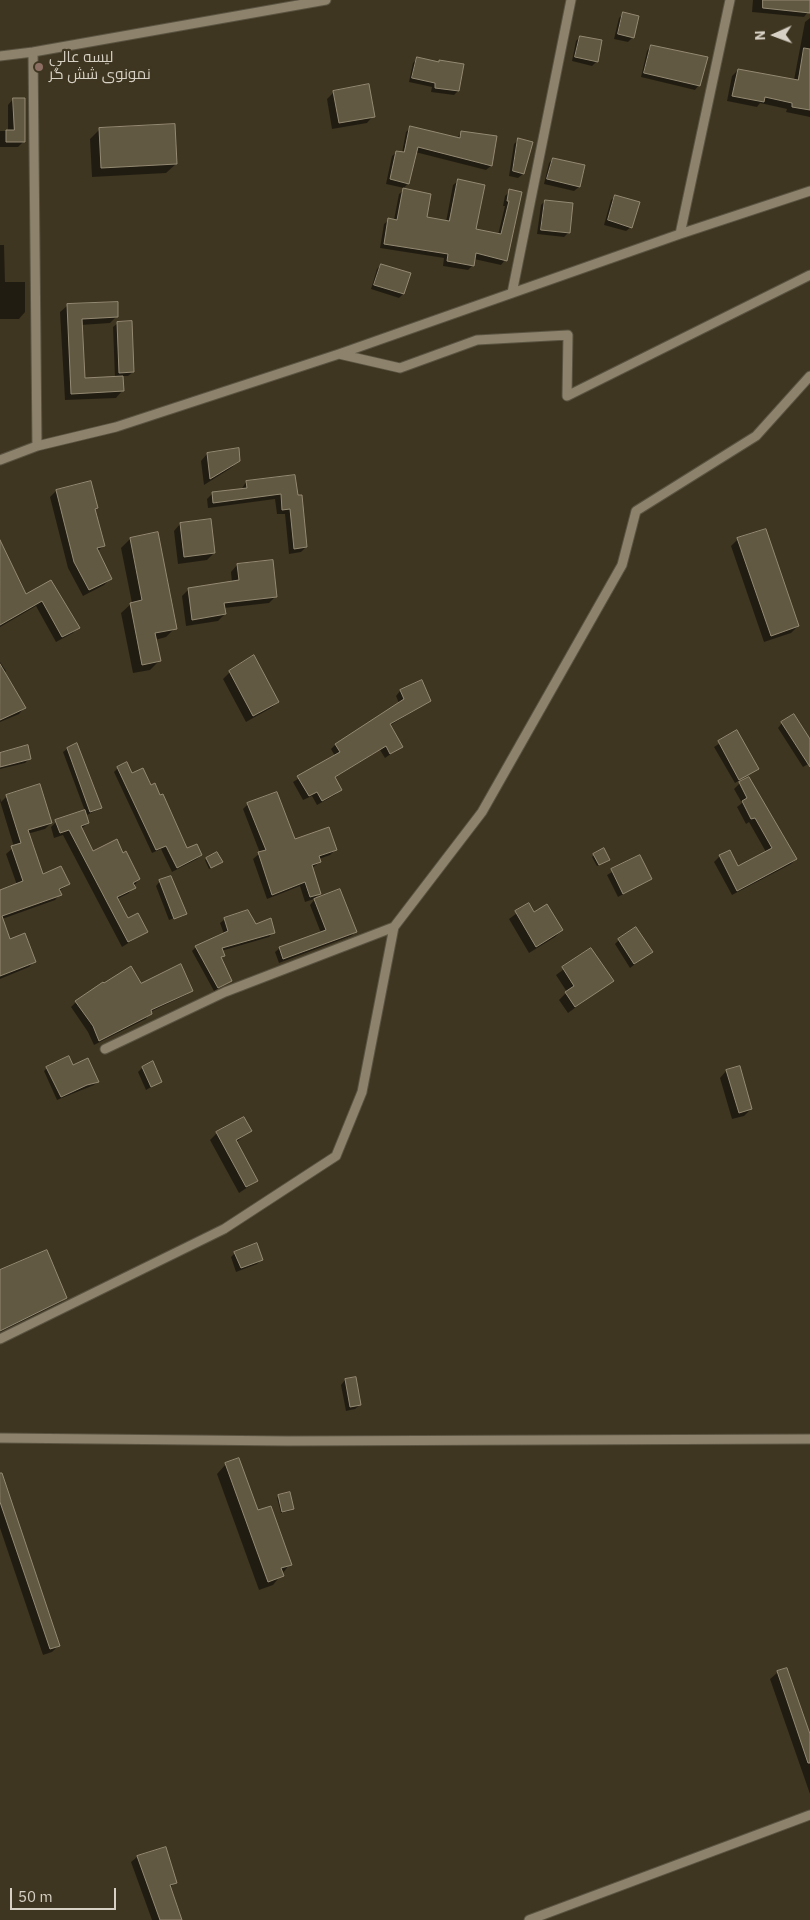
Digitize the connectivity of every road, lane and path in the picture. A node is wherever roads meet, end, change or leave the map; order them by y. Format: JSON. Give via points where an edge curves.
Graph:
{"nodes":[{"id":1,"x":326,"y":0,"type":"edge"},
{"id":2,"x":571,"y":0,"type":"edge"},
{"id":3,"x":730,"y":0,"type":"edge"},
{"id":4,"x":33,"y":52,"type":"junction"},
{"id":5,"x":0,"y":56,"type":"edge"},
{"id":6,"x":810,"y":191,"type":"edge"},
{"id":7,"x":680,"y":234,"type":"junction"},
{"id":8,"x":810,"y":275,"type":"edge"},
{"id":9,"x":512,"y":293,"type":"junction"},
{"id":10,"x":339,"y":354,"type":"junction"},
{"id":11,"x":810,"y":376,"type":"edge"},
{"id":12,"x":37,"y":446,"type":"junction"},
{"id":13,"x":0,"y":460,"type":"edge"},
{"id":14,"x":394,"y":927,"type":"junction"},
{"id":15,"x":105,"y":1049,"type":"dead end"},
{"id":16,"x":0,"y":1339,"type":"edge"},
{"id":17,"x":0,"y":1438,"type":"edge"},
{"id":18,"x":810,"y":1438,"type":"edge"},
{"id":19,"x":810,"y":1815,"type":"edge"},
{"id":20,"x":529,"y":1920,"type":"edge"}],
"edges":[{"from":1,"to":4,"type":"street"},
{"from":2,"to":9,"type":"street"},
{"from":3,"to":7,"type":"street"},
{"from":4,"to":5,"type":"street"},
{"from":4,"to":12,"type":"street"},
{"from":6,"to":7,"type":"street"},
{"from":7,"to":9,"type":"street"},
{"from":8,"to":10,"type":"street","via":[[567,396],[568,335],[476,340],[400,368]]},
{"from":9,"to":10,"type":"street"},
{"from":10,"to":12,"type":"street","via":[[116,427]]},
{"from":11,"to":14,"type":"street","via":[[756,436],[636,511],[622,565],[482,812]]},
{"from":12,"to":13,"type":"street"},
{"from":14,"to":15,"type":"street","via":[[225,992]]},
{"from":14,"to":16,"type":"street","via":[[362,1092],[336,1156],[224,1229]]},
{"from":17,"to":18,"type":"street","via":[[278,1441]]},
{"from":19,"to":20,"type":"street"}]}
